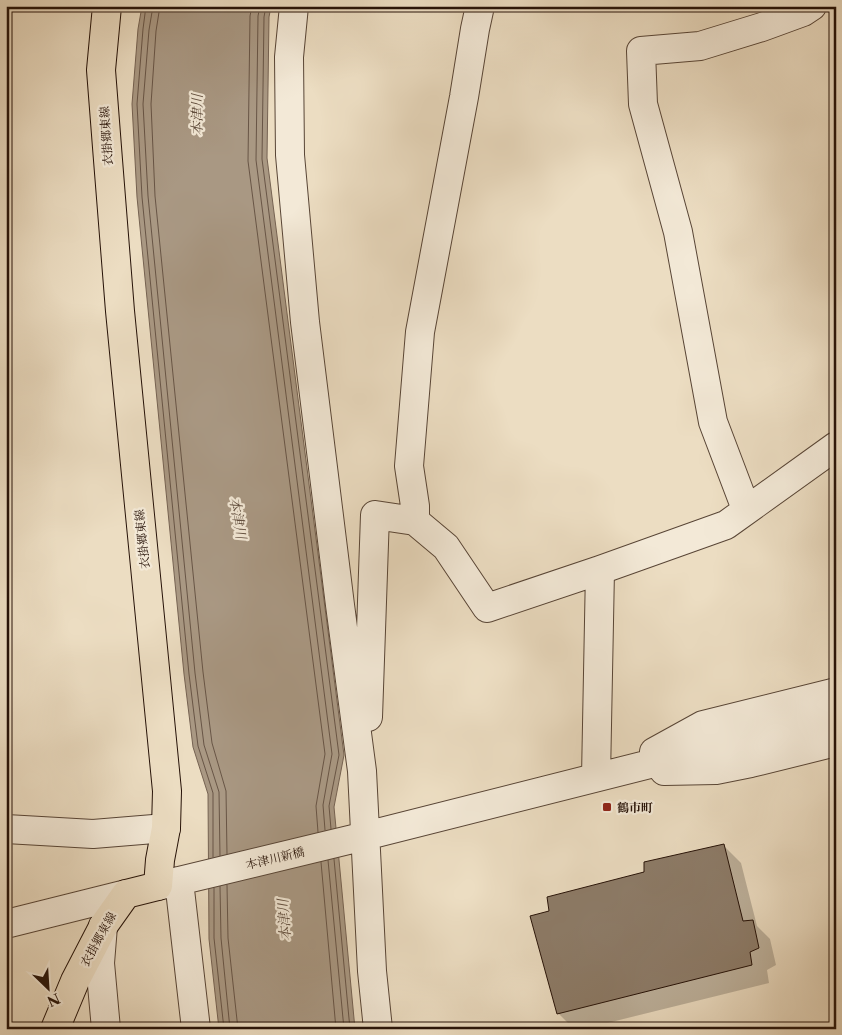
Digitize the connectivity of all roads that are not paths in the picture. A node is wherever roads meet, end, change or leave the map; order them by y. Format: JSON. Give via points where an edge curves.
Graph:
{"nodes":[{"id":1,"x":107,"y":6,"type":"edge"},
{"id":2,"x":294,"y":6,"type":"edge"},
{"id":3,"x":480,"y":6,"type":"edge"},
{"id":4,"x":812,"y":6,"type":"edge"},
{"id":5,"x":836,"y":446,"type":"edge"},
{"id":6,"x":746,"y":509,"type":"junction"},
{"id":7,"x":415,"y":521,"type":"junction"},
{"id":8,"x":600,"y":570,"type":"junction"},
{"id":9,"x":836,"y":692,"type":"edge"},
{"id":10,"x":836,"y":717,"type":"edge"},
{"id":11,"x":836,"y":742,"type":"edge"},
{"id":12,"x":359,"y":745,"type":"junction"},
{"id":13,"x":607,"y":775,"type":"junction"},
{"id":14,"x":166,"y":828,"type":"junction"},
{"id":15,"x":6,"y":829,"type":"edge"},
{"id":16,"x":362,"y":837,"type":"junction"},
{"id":17,"x":176,"y":881,"type":"junction"},
{"id":18,"x":126,"y":894,"type":"junction"},
{"id":19,"x":6,"y":924,"type":"edge"},
{"id":20,"x":104,"y":925,"type":"junction"},
{"id":21,"x":55,"y":1029,"type":"edge"},
{"id":22,"x":106,"y":1029,"type":"edge"},
{"id":23,"x":196,"y":1029,"type":"edge"},
{"id":24,"x":378,"y":1029,"type":"edge"}],
"edges":[{"from":1,"to":14,"type":"main road","name":"衣掛郷東線","via":[[102,70],[108,160],[167,792]]},
{"from":2,"to":12,"type":"street","via":[[289,57],[290,155],[306,332]]},
{"from":3,"to":7,"type":"street","via":[[420,332],[409,466]]},
{"from":4,"to":6,"type":"street","via":[[762,27],[700,46],[641,51],[644,104],[678,232],[713,422]]},
{"from":5,"to":6,"type":"street"},
{"from":6,"to":8,"type":"street","via":[[726,525]]},
{"from":7,"to":8,"type":"street","via":[[446,547],[487,608]]},
{"from":7,"to":12,"type":"street","via":[[375,515],[368,715]]},
{"from":8,"to":13,"type":"street"},
{"from":9,"to":13,"type":"street","via":[[703,725]]},
{"from":10,"to":13,"type":"street"},
{"from":11,"to":13,"type":"street","via":[[716,770]]},
{"from":12,"to":16,"type":"street"},
{"from":13,"to":16,"type":"street","name":"本津川新橋"},
{"from":14,"to":15,"type":"street","via":[[94,834]]},
{"from":14,"to":17,"type":"main road","name":"衣掛郷東線","via":[[160,860]]},
{"from":16,"to":17,"type":"street","name":"本津川新橋"},
{"from":16,"to":24,"type":"street"},
{"from":17,"to":18,"type":"main road"},
{"from":17,"to":23,"type":"street"},
{"from":18,"to":19,"type":"street"},
{"from":18,"to":20,"type":"main road","name":"衣掛郷東線"},
{"from":20,"to":21,"type":"main road","name":"衣掛郷東線"},
{"from":20,"to":22,"type":"street","via":[[100,963]]}]}
